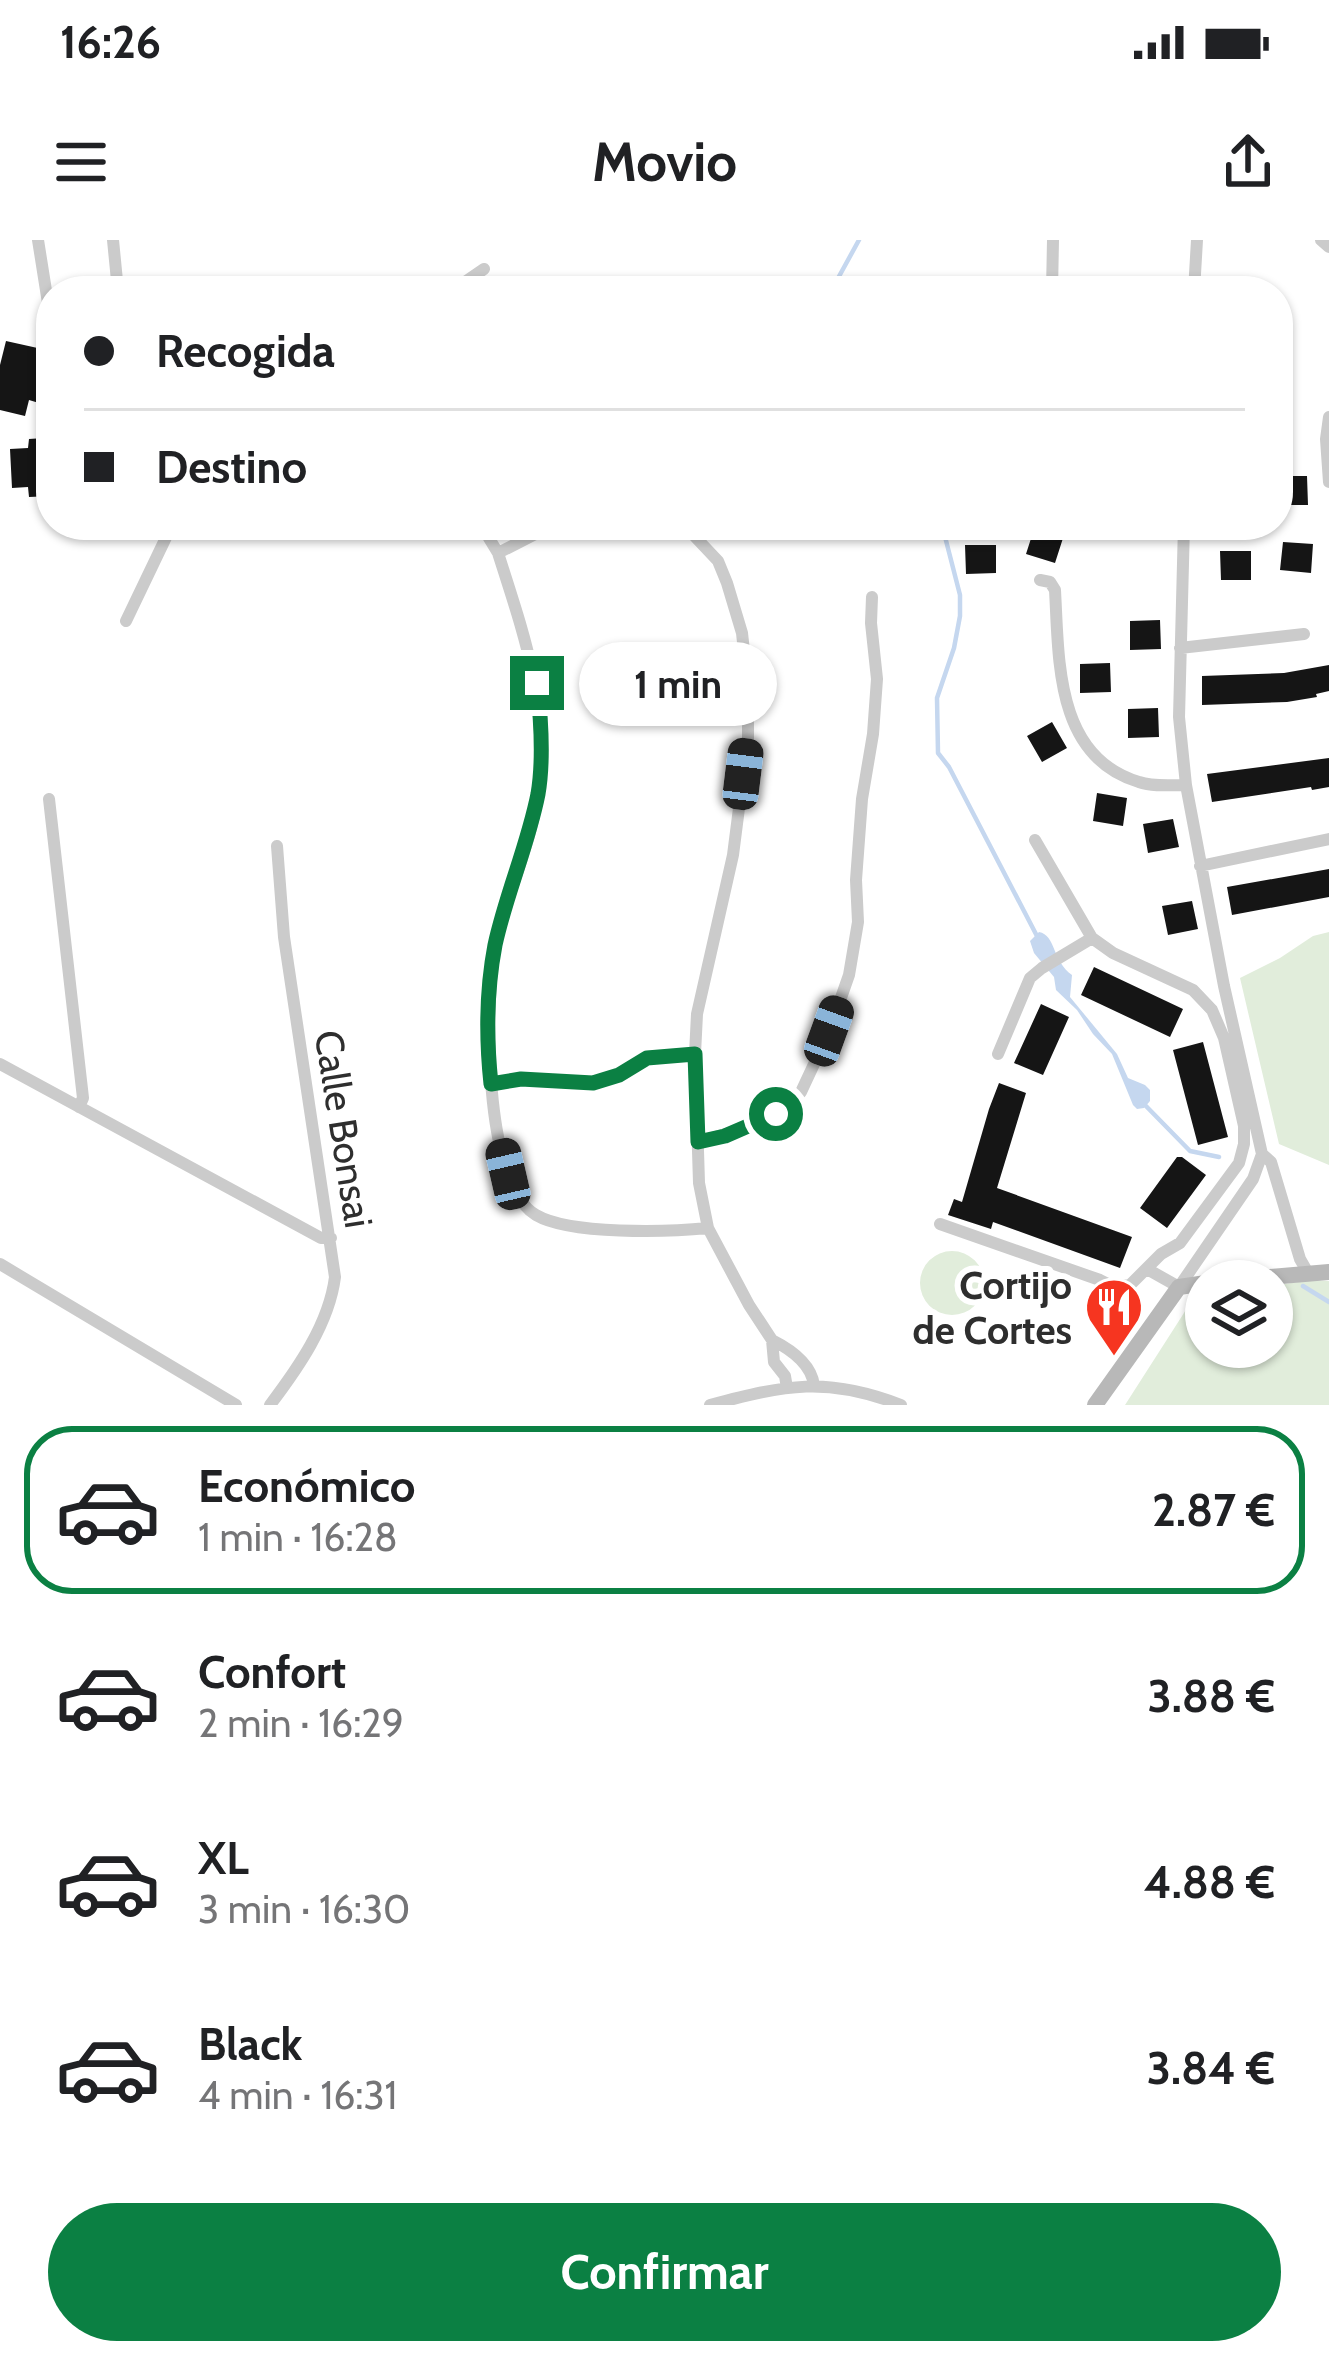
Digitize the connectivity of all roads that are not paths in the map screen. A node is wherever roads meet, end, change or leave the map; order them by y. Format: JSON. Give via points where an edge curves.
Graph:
{"nodes":[{"id":1,"x":38,"y":240,"type":"edge"},
{"id":2,"x":113,"y":240,"type":"edge"},
{"id":3,"x":1054,"y":240,"type":"edge"},
{"id":4,"x":1197,"y":240,"type":"edge"},
{"id":5,"x":1321,"y":240,"type":"edge"},
{"id":6,"x":1329,"y":247,"type":"edge"},
{"id":7,"x":484,"y":269,"type":"dead end"},
{"id":8,"x":44,"y":276,"type":"edge"},
{"id":9,"x":117,"y":276,"type":"edge"},
{"id":10,"x":474,"y":276,"type":"edge"},
{"id":11,"x":1053,"y":276,"type":"edge"},
{"id":12,"x":1195,"y":276,"type":"edge"},
{"id":13,"x":1329,"y":417,"type":"edge"},
{"id":14,"x":1329,"y":482,"type":"edge"},
{"id":15,"x":165,"y":540,"type":"edge"},
{"id":16,"x":490,"y":540,"type":"edge"},
{"id":17,"x":524,"y":540,"type":"edge"},
{"id":18,"x":698,"y":540,"type":"edge"},
{"id":19,"x":1184,"y":540,"type":"edge"},
{"id":20,"x":498,"y":553,"type":"junction"},
{"id":21,"x":1040,"y":580,"type":"dead end"},
{"id":22,"x":872,"y":597,"type":"dead end"},
{"id":23,"x":127,"y":621,"type":"dead end"},
{"id":24,"x":1304,"y":634,"type":"dead end"},
{"id":25,"x":1180,"y":648,"type":"junction"},
{"id":26,"x":1186,"y":785,"type":"junction"},
{"id":27,"x":49,"y":799,"type":"dead end"},
{"id":28,"x":1329,"y":839,"type":"edge"},
{"id":29,"x":1035,"y":840,"type":"dead end"},
{"id":30,"x":277,"y":846,"type":"dead end"},
{"id":31,"x":1200,"y":866,"type":"junction"},
{"id":32,"x":1092,"y":938,"type":"junction"},
{"id":33,"x":695,"y":1054,"type":"junction"},
{"id":34,"x":998,"y":1054,"type":"dead end"},
{"id":35,"x":0,"y":1064,"type":"edge"},
{"id":36,"x":491,"y":1084,"type":"junction"},
{"id":37,"x":79,"y":1107,"type":"junction"},
{"id":38,"x":698,"y":1142,"type":"junction"},
{"id":39,"x":1262,"y":1154,"type":"junction"},
{"id":40,"x":940,"y":1224,"type":"dead end"},
{"id":41,"x":708,"y":1228,"type":"junction"},
{"id":42,"x":331,"y":1238,"type":"junction"},
{"id":43,"x":0,"y":1264,"type":"edge"},
{"id":44,"x":1153,"y":1272,"type":"junction"},
{"id":45,"x":1329,"y":1272,"type":"edge"},
{"id":46,"x":1308,"y":1273,"type":"junction"},
{"id":47,"x":1293,"y":1274,"type":"edge"},
{"id":48,"x":1185,"y":1286,"type":"edge"},
{"id":49,"x":1179,"y":1287,"type":"junction"},
{"id":50,"x":772,"y":1340,"type":"junction"},
{"id":51,"x":814,"y":1384,"type":"junction"},
{"id":52,"x":787,"y":1388,"type":"junction"},
{"id":53,"x":236,"y":1405,"type":"edge"},
{"id":54,"x":270,"y":1405,"type":"edge"},
{"id":55,"x":710,"y":1405,"type":"edge"},
{"id":56,"x":901,"y":1405,"type":"edge"},
{"id":57,"x":1096,"y":1405,"type":"edge"}],
"edges":[{"from":1,"to":8,"type":"street"},
{"from":2,"to":9,"type":"street"},
{"from":3,"to":11,"type":"street"},
{"from":4,"to":12,"type":"street"},
{"from":5,"to":6,"type":"street"},
{"from":7,"to":10,"type":"street"},
{"from":13,"to":14,"type":"street"},
{"from":15,"to":23,"type":"street"},
{"from":16,"to":20,"type":"street"},
{"from":17,"to":20,"type":"street"},
{"from":18,"to":33,"type":"street","via":[[718,561],[742,633],[748,738]]},
{"from":19,"to":25,"type":"street"},
{"from":20,"to":36,"type":"street","via":[[537,683],[540,735],[539,788],[491,972]]},
{"from":21,"to":26,"type":"street","via":[[1054,590],[1063,695],[1082,739],[1128,778]]},
{"from":22,"to":38,"type":"street","via":[[877,679],[849,975],[801,1092],[750,1127]]},
{"from":24,"to":25,"type":"street"},
{"from":25,"to":26,"type":"street"},
{"from":26,"to":31,"type":"street"},
{"from":27,"to":37,"type":"street"},
{"from":28,"to":31,"type":"street"},
{"from":29,"to":32,"type":"street"},
{"from":30,"to":42,"type":"street","name":"Calle Bonsai"},
{"from":31,"to":39,"type":"street"},
{"from":32,"to":34,"type":"street","via":[[1030,978]]},
{"from":32,"to":44,"type":"street","via":[[1192,990],[1212,1010],[1244,1126],[1239,1163]]},
{"from":33,"to":36,"type":"street","via":[[647,1058],[593,1083]]},
{"from":33,"to":38,"type":"street"},
{"from":35,"to":37,"type":"street"},
{"from":36,"to":41,"type":"street","via":[[514,1192],[537,1216],[629,1231]]},
{"from":37,"to":42,"type":"street"},
{"from":38,"to":41,"type":"street"},
{"from":39,"to":46,"type":"street"},
{"from":39,"to":49,"type":"street"},
{"from":40,"to":44,"type":"street","via":[[1114,1287]]},
{"from":41,"to":50,"type":"street"},
{"from":42,"to":54,"type":"street","name":"Calle Bonsai","via":[[335,1277],[327,1312]]},
{"from":43,"to":53,"type":"street"},
{"from":44,"to":49,"type":"street"},
{"from":45,"to":46,"type":"street"},
{"from":46,"to":47,"type":"street"},
{"from":48,"to":49,"type":"street"},
{"from":49,"to":57,"type":"street"},
{"from":50,"to":51,"type":"street","via":[[789,1348]]},
{"from":50,"to":52,"type":"street"},
{"from":51,"to":52,"type":"street"},
{"from":51,"to":56,"type":"street"},
{"from":52,"to":55,"type":"street"}]}
